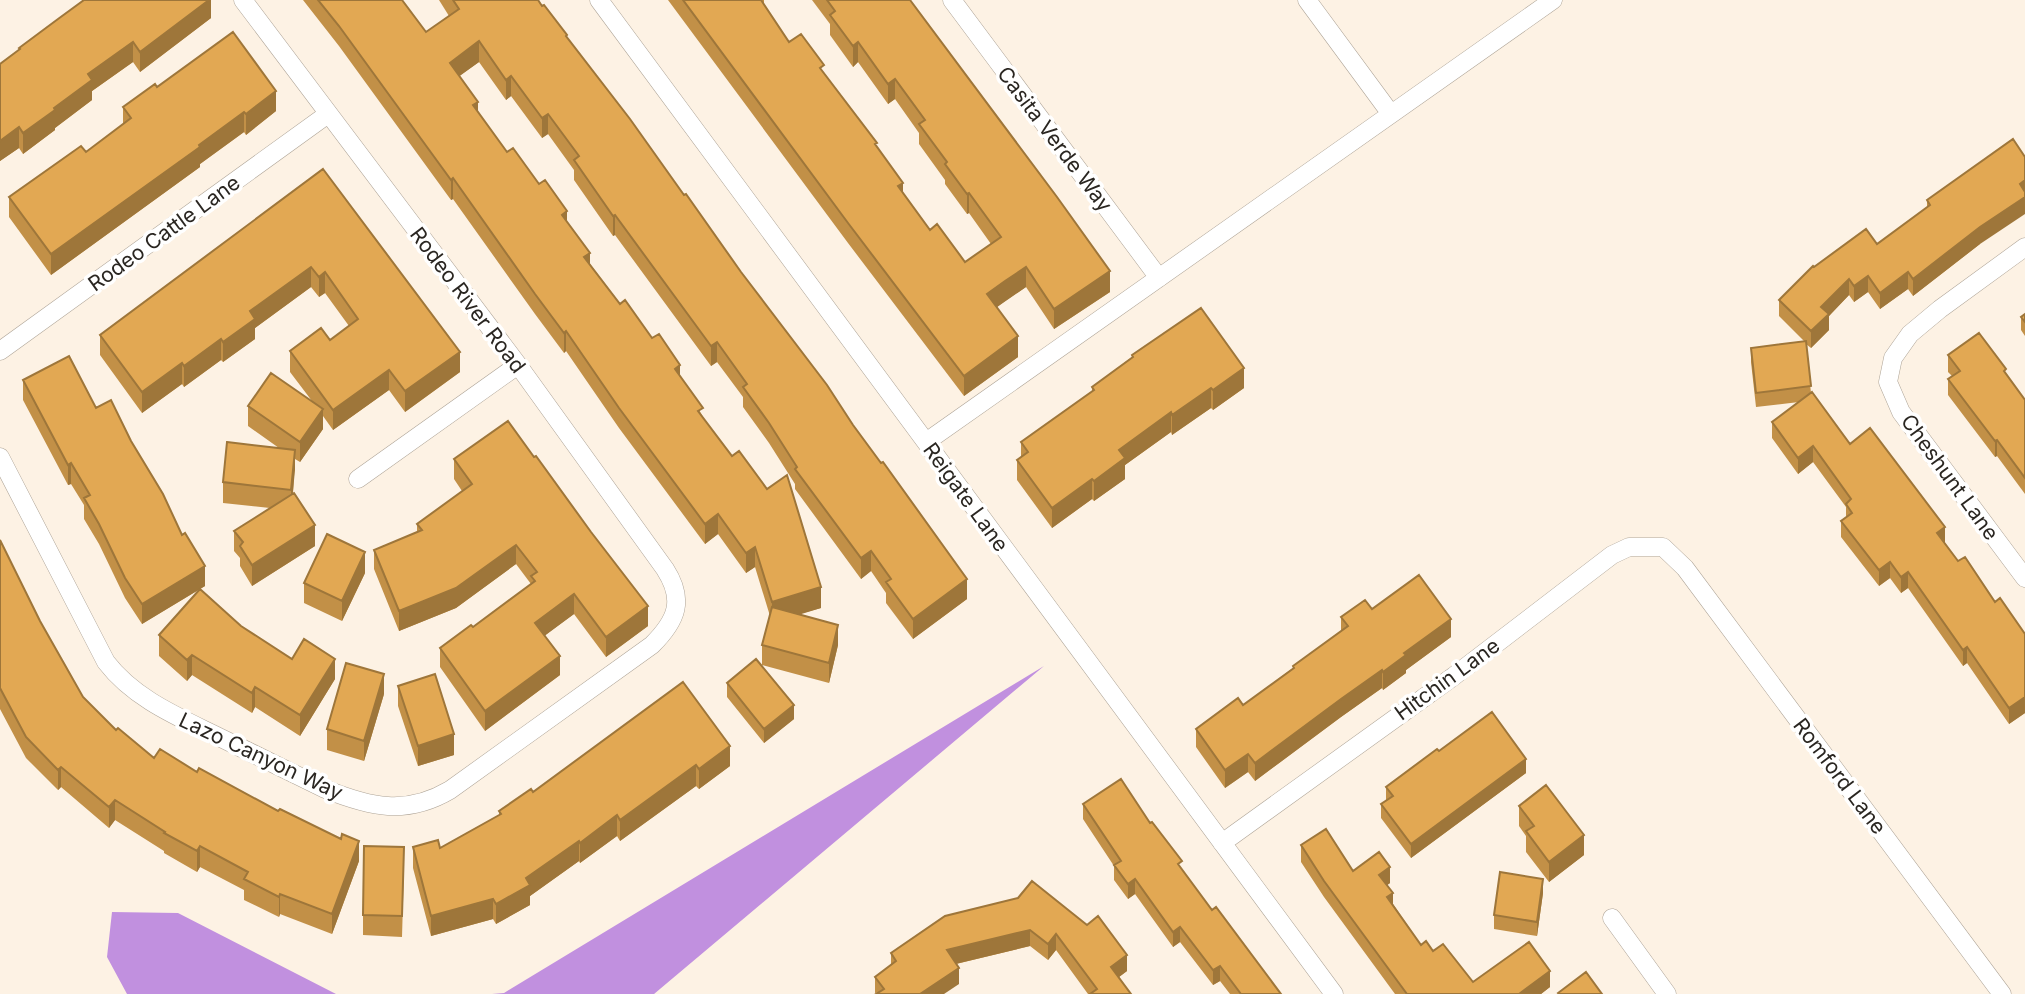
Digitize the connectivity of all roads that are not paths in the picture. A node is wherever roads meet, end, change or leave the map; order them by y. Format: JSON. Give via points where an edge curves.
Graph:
{"nodes":[{"id":1,"x":243,"y":0,"type":"edge"},
{"id":2,"x":599,"y":0,"type":"edge"},
{"id":3,"x":952,"y":0,"type":"edge"},
{"id":4,"x":1307,"y":0,"type":"edge"},
{"id":5,"x":1553,"y":0,"type":"edge"},
{"id":6,"x":328,"y":114,"type":"junction"},
{"id":7,"x":1391,"y":114,"type":"junction"},
{"id":8,"x":2025,"y":247,"type":"edge"},
{"id":9,"x":1159,"y":278,"type":"junction"},
{"id":10,"x":0,"y":351,"type":"edge"},
{"id":11,"x":518,"y":365,"type":"junction"},
{"id":12,"x":926,"y":442,"type":"junction"},
{"id":13,"x":0,"y":457,"type":"edge"},
{"id":14,"x":358,"y":479,"type":"dead end"},
{"id":15,"x":1676,"y":560,"type":"joint"},
{"id":16,"x":2025,"y":578,"type":"edge"},
{"id":17,"x":677,"y":607,"type":"joint"},
{"id":18,"x":1222,"y":843,"type":"junction"},
{"id":19,"x":1612,"y":918,"type":"dead end"},
{"id":20,"x":1334,"y":994,"type":"edge"},
{"id":21,"x":1667,"y":994,"type":"edge"},
{"id":22,"x":2001,"y":994,"type":"edge"}],
"edges":[{"from":1,"to":6,"type":"street","name":"Rodeo River Road"},
{"from":2,"to":12,"type":"street","name":"Reigate Lane"},
{"from":3,"to":9,"type":"street","name":"Casita Verde Way"},
{"from":4,"to":7,"type":"street"},
{"from":5,"to":7,"type":"street"},
{"from":6,"to":10,"type":"street","name":"Rodeo Cattle Lane"},
{"from":6,"to":11,"type":"street","name":"Rodeo River Road"},
{"from":7,"to":9,"type":"street"},
{"from":8,"to":16,"type":"street","name":"Cheshunt Lane","via":[[1910,334],[1894,358],[1888,382],[1901,412]]},
{"from":9,"to":12,"type":"street"},
{"from":11,"to":14,"type":"street"},
{"from":11,"to":17,"type":"street","name":"Rodeo River Road","via":[[674,582]]},
{"from":12,"to":18,"type":"street","name":"Reigate Lane"},
{"from":13,"to":17,"type":"street","name":"Lazo Canyon Way","via":[[115,675],[163,709],[325,789],[375,806],[413,806],[450,790],[652,645],[672,622]]},
{"from":15,"to":18,"type":"street","name":"Hitchin Lane","via":[[1662,547],[1629,547],[1612,555]]},
{"from":15,"to":22,"type":"street","name":"Romford Lane"},
{"from":18,"to":20,"type":"street","name":"Reigate Lane"},
{"from":19,"to":21,"type":"street"}]}
